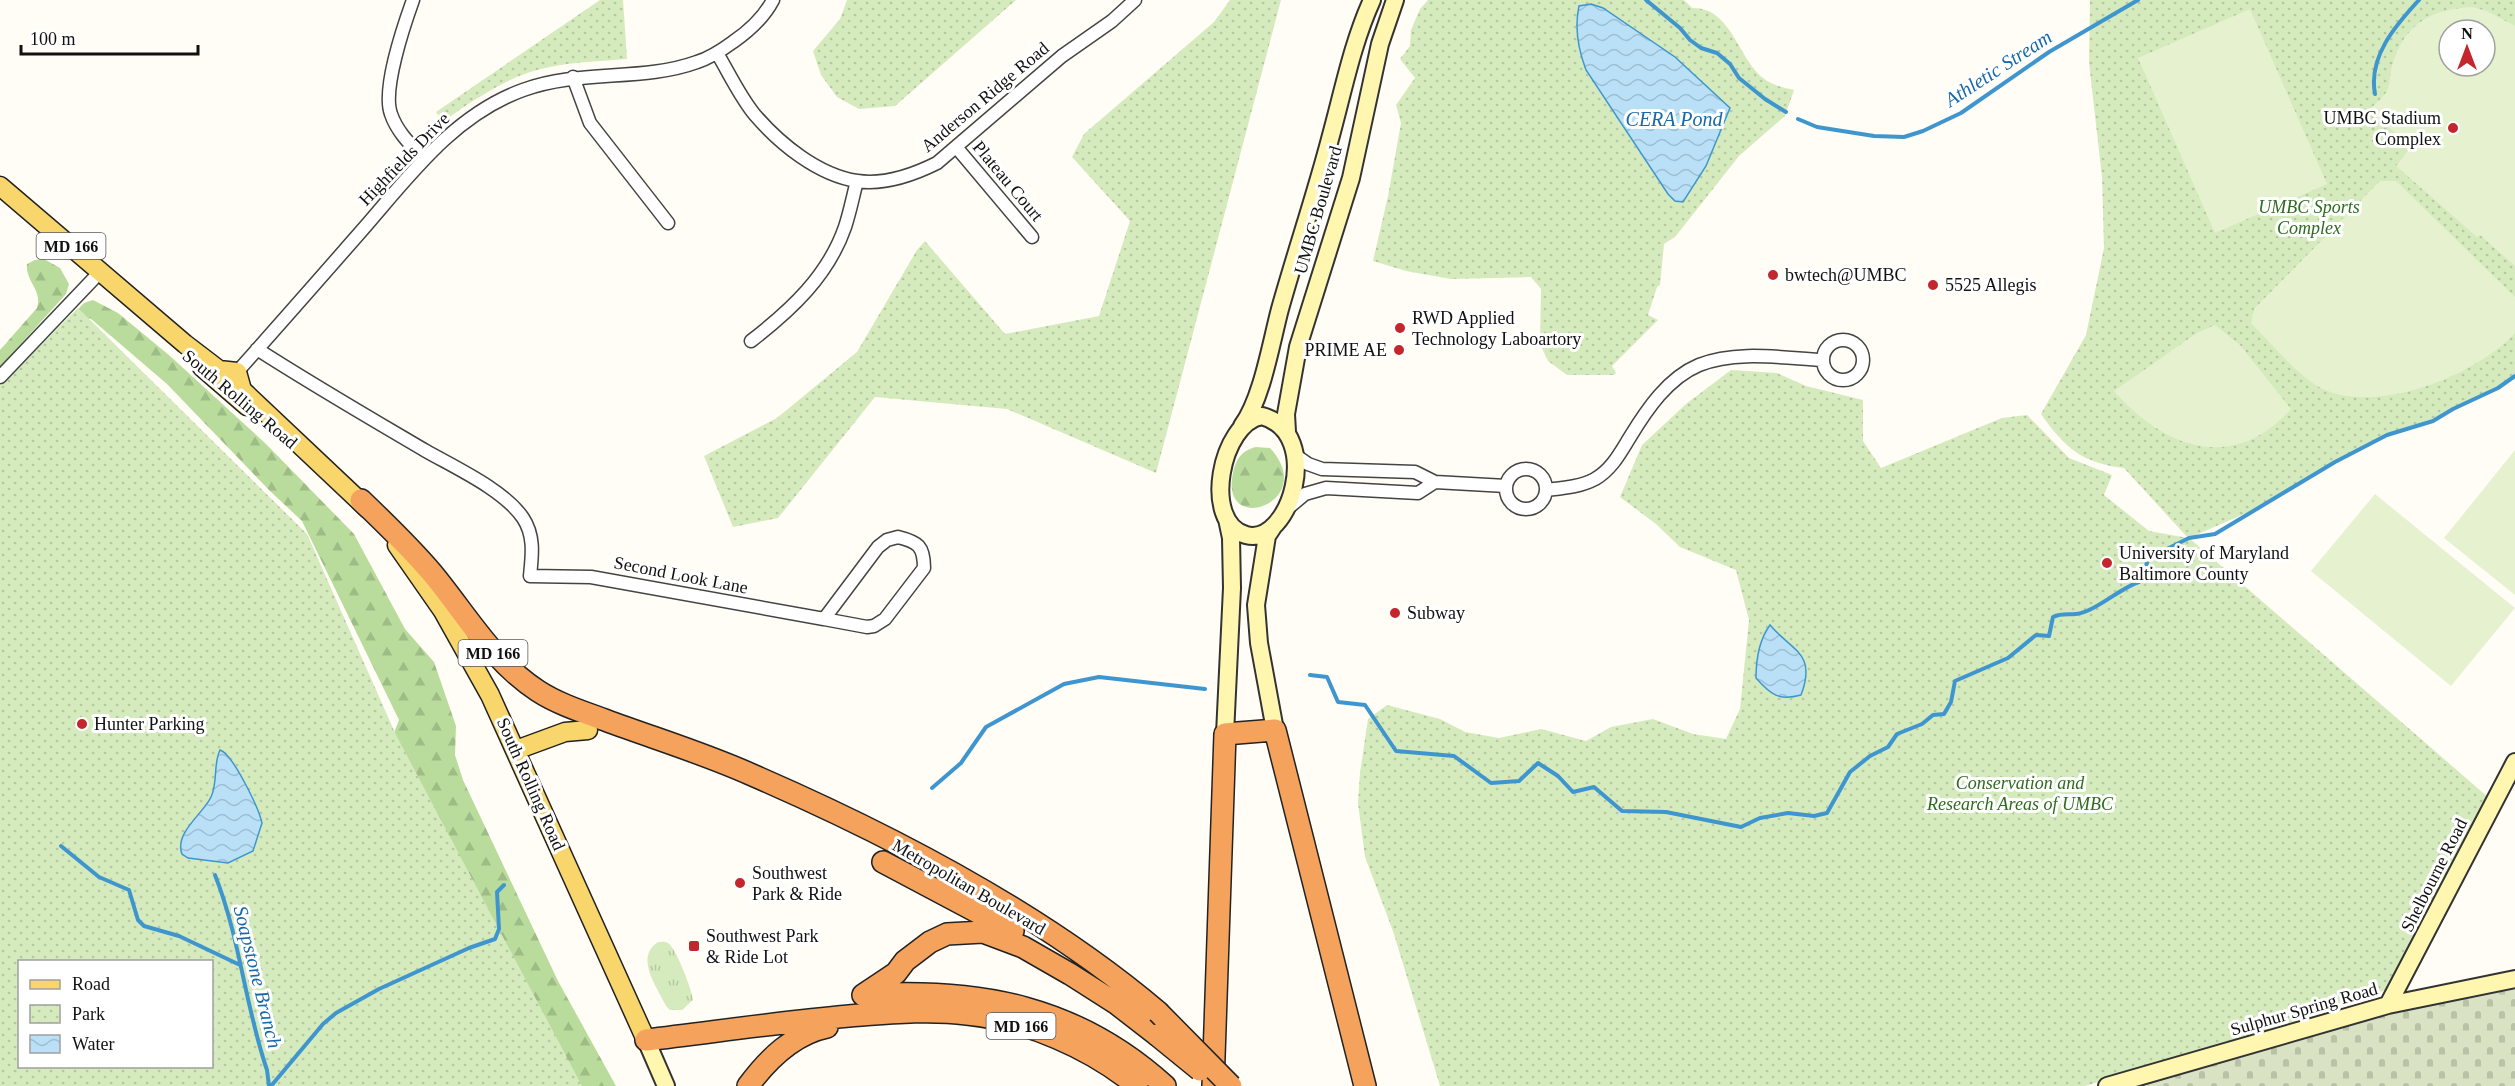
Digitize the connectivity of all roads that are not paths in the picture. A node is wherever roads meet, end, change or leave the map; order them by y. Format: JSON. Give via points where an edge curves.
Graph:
{"nodes":[{"id":1,"x":413,"y":0,"type":"edge"},
{"id":2,"x":773,"y":0,"type":"edge"},
{"id":3,"x":1135,"y":0,"type":"edge"},
{"id":4,"x":1372,"y":0,"type":"edge"},
{"id":5,"x":1395,"y":0,"type":"edge"},
{"id":6,"x":717,"y":53,"type":"junction"},
{"id":7,"x":573,"y":77,"type":"junction"},
{"id":8,"x":957,"y":148,"type":"junction"},
{"id":9,"x":424,"y":159,"type":"junction"},
{"id":10,"x":857,"y":181,"type":"junction"},
{"id":11,"x":0,"y":186,"type":"edge"},
{"id":12,"x":668,"y":223,"type":"dead end"},
{"id":13,"x":1032,"y":237,"type":"dead end"},
{"id":14,"x":100,"y":272,"type":"junction"},
{"id":15,"x":153,"y":315,"type":"junction"},
{"id":16,"x":751,"y":340,"type":"dead end"},
{"id":17,"x":257,"y":349,"type":"junction"},
{"id":18,"x":1822,"y":360,"type":"dead end"},
{"id":19,"x":237,"y":372,"type":"junction"},
{"id":20,"x":0,"y":377,"type":"edge"},
{"id":21,"x":1242,"y":426,"type":"junction"},
{"id":22,"x":1287,"y":432,"type":"junction"},
{"id":23,"x":1295,"y":455,"type":"junction"},
{"id":24,"x":1435,"y":482,"type":"junction"},
{"id":25,"x":1506,"y":486,"type":"junction"},
{"id":26,"x":1546,"y":490,"type":"junction"},
{"id":27,"x":361,"y":500,"type":"junction"},
{"id":28,"x":1285,"y":510,"type":"junction"},
{"id":29,"x":1226,"y":519,"type":"junction"},
{"id":30,"x":1272,"y":527,"type":"junction"},
{"id":31,"x":824,"y":619,"type":"junction"},
{"id":32,"x":588,"y":730,"type":"joint"},
{"id":33,"x":1275,"y":730,"type":"junction"},
{"id":34,"x":1225,"y":734,"type":"junction"},
{"id":35,"x":671,"y":744,"type":"junction"},
{"id":36,"x":516,"y":750,"type":"junction"},
{"id":37,"x":2515,"y":762,"type":"edge"},
{"id":38,"x":883,"y":862,"type":"dead end"},
{"id":39,"x":2515,"y":979,"type":"edge"},
{"id":40,"x":2388,"y":1005,"type":"junction"},
{"id":41,"x":892,"y":1013,"type":"junction"},
{"id":42,"x":1158,"y":1023,"type":"junction"},
{"id":43,"x":646,"y":1040,"type":"junction"},
{"id":44,"x":1152,"y":1083,"type":"edge"},
{"id":45,"x":666,"y":1086,"type":"edge"},
{"id":46,"x":748,"y":1086,"type":"edge"},
{"id":47,"x":1213,"y":1086,"type":"edge"},
{"id":48,"x":1219,"y":1086,"type":"edge"},
{"id":49,"x":1229,"y":1086,"type":"edge"},
{"id":50,"x":1365,"y":1086,"type":"edge"},
{"id":51,"x":2107,"y":1086,"type":"edge"}],
"edges":[{"from":1,"to":9,"type":"street","via":[[388,99],[403,137]]},
{"from":2,"to":6,"type":"street","name":"Highfields Drive","via":[[753,27]]},
{"from":3,"to":8,"type":"street","name":"Anderson Ridge Road","via":[[1062,56]]},
{"from":4,"to":21,"type":"street","name":"UMBC Boulevard","via":[[1360,26],[1250,416]]},
{"from":5,"to":22,"type":"street","name":"UMBC Boulevard","via":[[1380,44],[1351,178],[1298,347],[1286,414]]},
{"from":6,"to":7,"type":"street","name":"Highfields Drive","via":[[680,68]]},
{"from":6,"to":10,"type":"street","name":"Anderson Ridge Road","via":[[754,114],[776,136],[795,153],[826,171]]},
{"from":7,"to":9,"type":"street","name":"Highfields Drive","via":[[497,101],[471,116]]},
{"from":7,"to":12,"type":"street","via":[[590,123]]},
{"from":8,"to":10,"type":"street","name":"Anderson Ridge Road","via":[[919,172]]},
{"from":8,"to":13,"type":"street","name":"Plateau Court"},
{"from":9,"to":17,"type":"street","name":"Highfields Drive"},
{"from":10,"to":16,"type":"street","via":[[845,228],[821,272],[787,313]]},
{"from":11,"to":14,"type":"main road","name":"South Rolling Road","number":"MD 166"},
{"from":14,"to":15,"type":"main road","name":"South Rolling Road","number":"MD 166"},
{"from":14,"to":20,"type":"street"},
{"from":15,"to":19,"type":"main road","name":"South Rolling Road","number":"MD 166","via":[[177,327]]},
{"from":15,"to":27,"type":"main road","name":"South Rolling Road","number":"MD 166","via":[[174,343],[291,441],[346,493]]},
{"from":17,"to":19,"type":"street","name":"Highfields Drive"},
{"from":17,"to":31,"type":"street","name":"Second Look Lane","via":[[478,481],[517,509],[531,537],[530,576],[591,577]]},
{"from":18,"to":26,"type":"street","via":[[1753,356],[1699,365],[1665,388],[1615,462],[1597,478],[1581,485]]},
{"from":19,"to":27,"type":"main road","name":"South Rolling Road","number":"MD 166","via":[[350,477]]},
{"from":21,"to":22,"type":"street","via":[[1262,416],[1272,418]]},
{"from":21,"to":29,"type":"street","via":[[1232,441],[1220,478]]},
{"from":22,"to":23,"type":"street"},
{"from":23,"to":24,"type":"street","via":[[1322,469],[1415,472]]},
{"from":23,"to":28,"type":"street","via":[[1295,483]]},
{"from":24,"to":25,"type":"street"},
{"from":24,"to":28,"type":"street","via":[[1418,493],[1326,488],[1305,494]]},
{"from":25,"to":26,"type":"street","via":[[1512,474],[1525,469],[1543,477]]},
{"from":25,"to":26,"type":"street","via":[[1512,504],[1524,509],[1542,502]]},
{"from":27,"to":35,"type":"highway","number":"MD 166","via":[[433,574],[490,649],[520,679],[564,704]]},
{"from":27,"to":36,"type":"main road","name":"South Rolling Road","number":"MD 166","via":[[443,611]]},
{"from":28,"to":30,"type":"street"},
{"from":29,"to":30,"type":"street","via":[[1245,535]]},
{"from":29,"to":34,"type":"street","via":[[1231,538],[1232,588]]},
{"from":30,"to":33,"type":"street","via":[[1267,536],[1256,605]]},
{"from":31,"to":31,"type":"street","name":"Second Look Lane","via":[[867,627],[885,620],[924,568],[921,548],[913,540],[887,540]]},
{"from":32,"to":35,"type":"highway","via":[[620,732]]},
{"from":32,"to":36,"type":"main road","via":[[565,732]]},
{"from":33,"to":34,"type":"highway"},
{"from":33,"to":50,"type":"highway"},
{"from":34,"to":47,"type":"highway"},
{"from":35,"to":42,"type":"highway","name":"Metropolitan Boulevard","number":"MD 166","via":[[758,778],[956,875],[1126,985]]},
{"from":36,"to":43,"type":"main road","name":"South Rolling Road","number":"MD 166"},
{"from":37,"to":40,"type":"street","name":"Shelbourne Road"},
{"from":38,"to":42,"type":"highway","via":[[1075,965]]},
{"from":39,"to":40,"type":"street","name":"Sulphur Spring Road"},
{"from":40,"to":51,"type":"street","name":"Sulphur Spring Road"},
{"from":41,"to":43,"type":"highway","number":"MD 166"},
{"from":41,"to":44,"type":"highway","number":"MD 166","via":[[945,1012],[1001,1020],[1068,1044]]},
{"from":41,"to":46,"type":"highway","via":[[819,1028],[799,1037],[763,1066]]},
{"from":42,"to":44,"type":"highway","via":[[1117,1004],[1023,947],[983,932],[947,934],[930,942],[905,961],[896,974],[863,995],[968,995],[1036,1011],[1073,1024],[1108,1043]]},
{"from":42,"to":48,"type":"highway","bridge":true},
{"from":42,"to":49,"type":"highway","name":"Metropolitan Boulevard","number":"MD 166","bridge":true},
{"from":43,"to":45,"type":"street","name":"South Rolling Road"}]}
